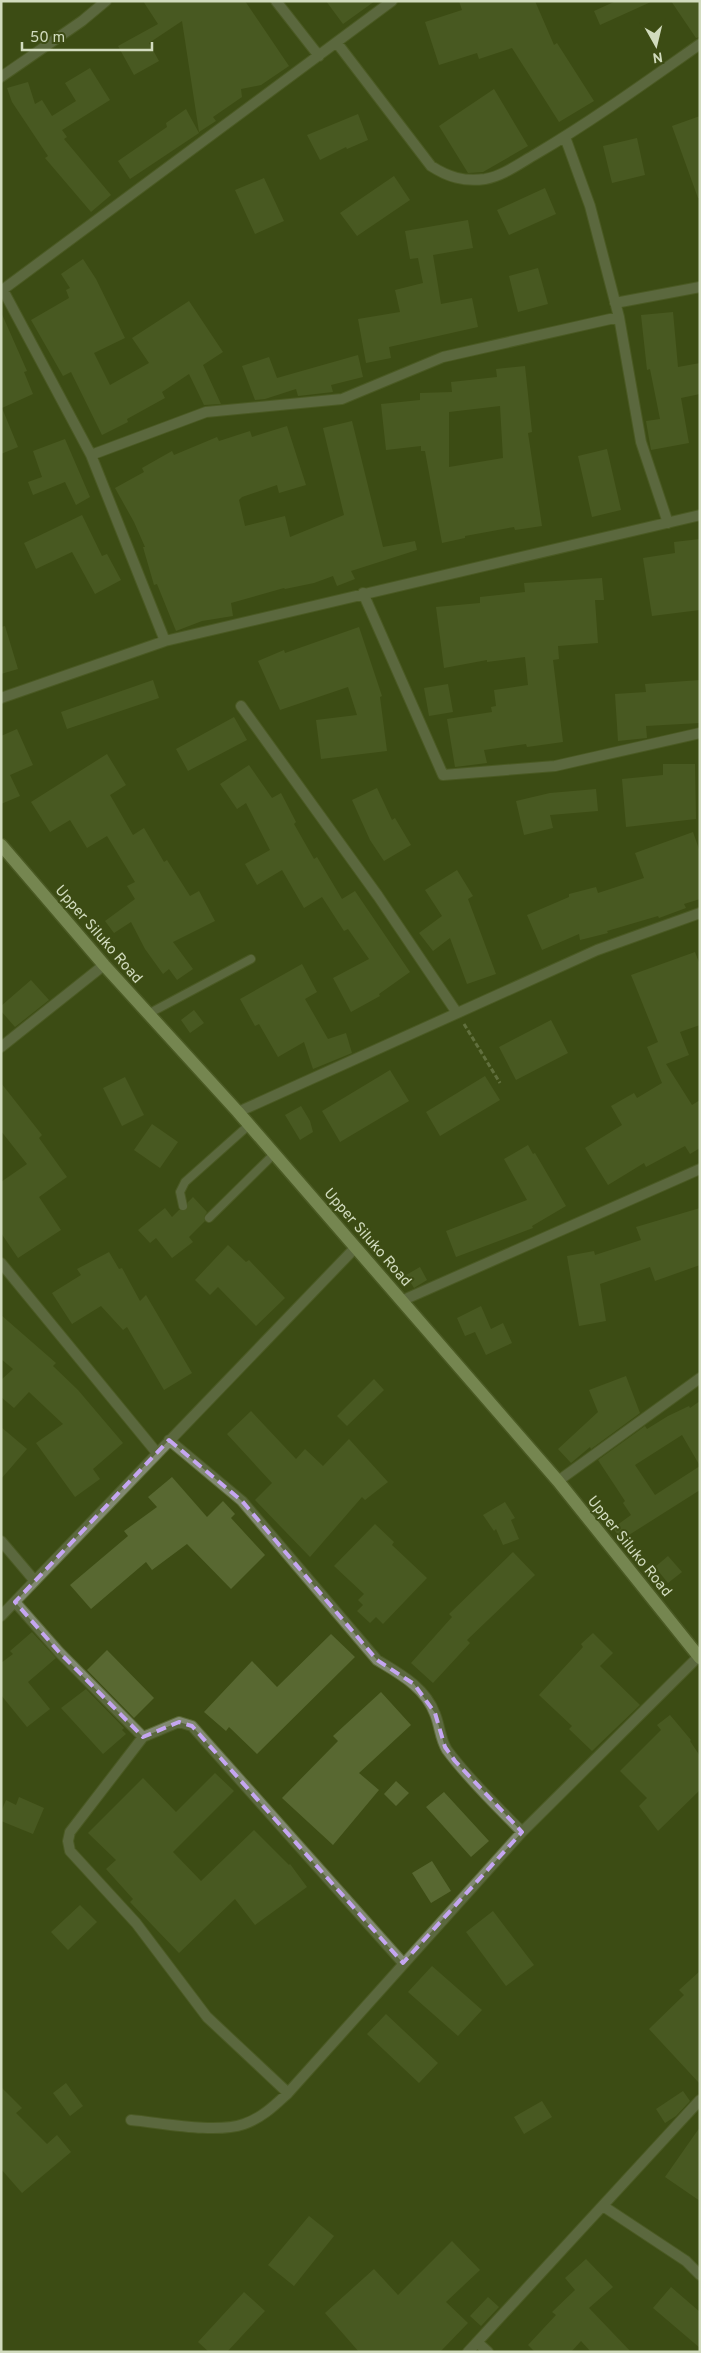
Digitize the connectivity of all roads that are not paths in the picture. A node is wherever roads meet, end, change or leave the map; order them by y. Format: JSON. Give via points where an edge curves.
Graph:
{"nodes":[{"id":1,"x":106,"y":1,"type":"edge"},
{"id":2,"x":276,"y":1,"type":"edge"},
{"id":3,"x":392,"y":1,"type":"edge"},
{"id":4,"x":337,"y":43,"type":"junction"},
{"id":5,"x":700,"y":44,"type":"edge"},
{"id":6,"x":319,"y":56,"type":"junction"},
{"id":7,"x":1,"y":77,"type":"edge"},
{"id":8,"x":565,"y":137,"type":"junction"},
{"id":9,"x":700,"y":287,"type":"edge"},
{"id":10,"x":2,"y":291,"type":"edge"},
{"id":11,"x":615,"y":303,"type":"junction"},
{"id":12,"x":619,"y":317,"type":"junction"},
{"id":13,"x":91,"y":455,"type":"junction"},
{"id":14,"x":700,"y":515,"type":"edge"},
{"id":15,"x":668,"y":523,"type":"junction"},
{"id":16,"x":363,"y":593,"type":"junction"},
{"id":17,"x":164,"y":641,"type":"junction"},
{"id":18,"x":1,"y":698,"type":"edge"},
{"id":19,"x":241,"y":706,"type":"dead end"},
{"id":20,"x":700,"y":733,"type":"edge"},
{"id":21,"x":1,"y":845,"type":"edge"},
{"id":22,"x":700,"y":913,"type":"edge"},
{"id":23,"x":251,"y":959,"type":"dead end"},
{"id":24,"x":104,"y":966,"type":"junction"},
{"id":25,"x":457,"y":1013,"type":"junction"},
{"id":26,"x":148,"y":1014,"type":"junction"},
{"id":27,"x":1,"y":1047,"type":"edge"},
{"id":28,"x":238,"y":1112,"type":"junction"},
{"id":29,"x":249,"y":1125,"type":"junction"},
{"id":30,"x":274,"y":1154,"type":"junction"},
{"id":31,"x":700,"y":1169,"type":"edge"},
{"id":32,"x":184,"y":1206,"type":"dead end"},
{"id":33,"x":209,"y":1218,"type":"dead end"},
{"id":34,"x":355,"y":1248,"type":"junction"},
{"id":35,"x":1,"y":1264,"type":"edge"},
{"id":36,"x":401,"y":1301,"type":"junction"},
{"id":37,"x":700,"y":1378,"type":"edge"},
{"id":38,"x":169,"y":1440,"type":"junction"},
{"id":39,"x":157,"y":1452,"type":"junction"},
{"id":40,"x":558,"y":1481,"type":"junction"},
{"id":41,"x":1,"y":1541,"type":"edge"},
{"id":42,"x":34,"y":1580,"type":"junction"},
{"id":43,"x":15,"y":1602,"type":"junction"},
{"id":44,"x":1,"y":1616,"type":"edge"},
{"id":45,"x":699,"y":1658,"type":"edge"},
{"id":46,"x":143,"y":1737,"type":"junction"},
{"id":47,"x":522,"y":1832,"type":"junction"},
{"id":48,"x":403,"y":1963,"type":"junction"},
{"id":49,"x":288,"y":2093,"type":"junction"},
{"id":50,"x":700,"y":2100,"type":"edge"},
{"id":51,"x":131,"y":2120,"type":"dead end"},
{"id":52,"x":603,"y":2206,"type":"junction"},
{"id":53,"x":700,"y":2275,"type":"edge"},
{"id":54,"x":477,"y":2342,"type":"junction"},
{"id":55,"x":468,"y":2352,"type":"edge"},
{"id":56,"x":488,"y":2352,"type":"edge"}],
"edges":[{"from":1,"to":7,"type":"street"},
{"from":2,"to":6,"type":"street"},
{"from":3,"to":4,"type":"street"},
{"from":4,"to":6,"type":"street"},
{"from":4,"to":8,"type":"street","via":[[431,166],[446,176],[467,181],[487,179]]},
{"from":5,"to":8,"type":"street"},
{"from":6,"to":10,"type":"street"},
{"from":8,"to":11,"type":"street","via":[[590,206]]},
{"from":9,"to":11,"type":"street"},
{"from":10,"to":13,"type":"street"},
{"from":11,"to":12,"type":"street"},
{"from":12,"to":13,"type":"street","via":[[443,357],[342,399],[206,412]]},
{"from":12,"to":15,"type":"street","via":[[641,442]]},
{"from":13,"to":17,"type":"street"},
{"from":14,"to":15,"type":"street"},
{"from":15,"to":16,"type":"street"},
{"from":16,"to":17,"type":"street"},
{"from":16,"to":20,"type":"street","via":[[443,775],[555,766]]},
{"from":17,"to":18,"type":"street"},
{"from":19,"to":25,"type":"street","via":[[378,896]]},
{"from":21,"to":24,"type":"main road","name":"Upper Siluko Road"},
{"from":22,"to":25,"type":"street","via":[[597,950]]},
{"from":23,"to":26,"type":"lane"},
{"from":24,"to":26,"type":"main road","name":"Upper Siluko Road"},
{"from":24,"to":27,"type":"street"},
{"from":25,"to":28,"type":"street"},
{"from":26,"to":28,"type":"main road","name":"Upper Siluko Road"},
{"from":28,"to":29,"type":"main road","name":"Upper Siluko Road"},
{"from":29,"to":30,"type":"main road","name":"Upper Siluko Road"},
{"from":29,"to":32,"type":"lane","via":[[185,1182],[180,1192]]},
{"from":30,"to":33,"type":"lane"},
{"from":30,"to":34,"type":"main road","name":"Upper Siluko Road"},
{"from":31,"to":36,"type":"street"},
{"from":34,"to":36,"type":"main road","name":"Upper Siluko Road"},
{"from":34,"to":38,"type":"street"},
{"from":35,"to":39,"type":"street"},
{"from":36,"to":40,"type":"main road","name":"Upper Siluko Road"},
{"from":37,"to":40,"type":"street"},
{"from":38,"to":39,"type":"street"},
{"from":38,"to":47,"type":"street","via":[[242,1501],[377,1660],[414,1684],[435,1713],[445,1747]]},
{"from":39,"to":42,"type":"street"},
{"from":40,"to":45,"type":"main road","name":"Upper Siluko Road"},
{"from":41,"to":42,"type":"street"},
{"from":42,"to":43,"type":"street"},
{"from":43,"to":44,"type":"street"},
{"from":43,"to":46,"type":"street"},
{"from":45,"to":47,"type":"street"},
{"from":46,"to":48,"type":"street","via":[[179,1722],[192,1726]]},
{"from":46,"to":49,"type":"street","via":[[70,1832],[70,1851],[136,1923],[207,2017]]},
{"from":47,"to":48,"type":"street"},
{"from":48,"to":49,"type":"street"},
{"from":49,"to":51,"type":"street","via":[[266,2113],[244,2124],[220,2129]]},
{"from":50,"to":52,"type":"street"},
{"from":52,"to":53,"type":"street","via":[[686,2261]]},
{"from":52,"to":54,"type":"street"},
{"from":54,"to":55,"type":"street"},
{"from":54,"to":56,"type":"street"}]}
